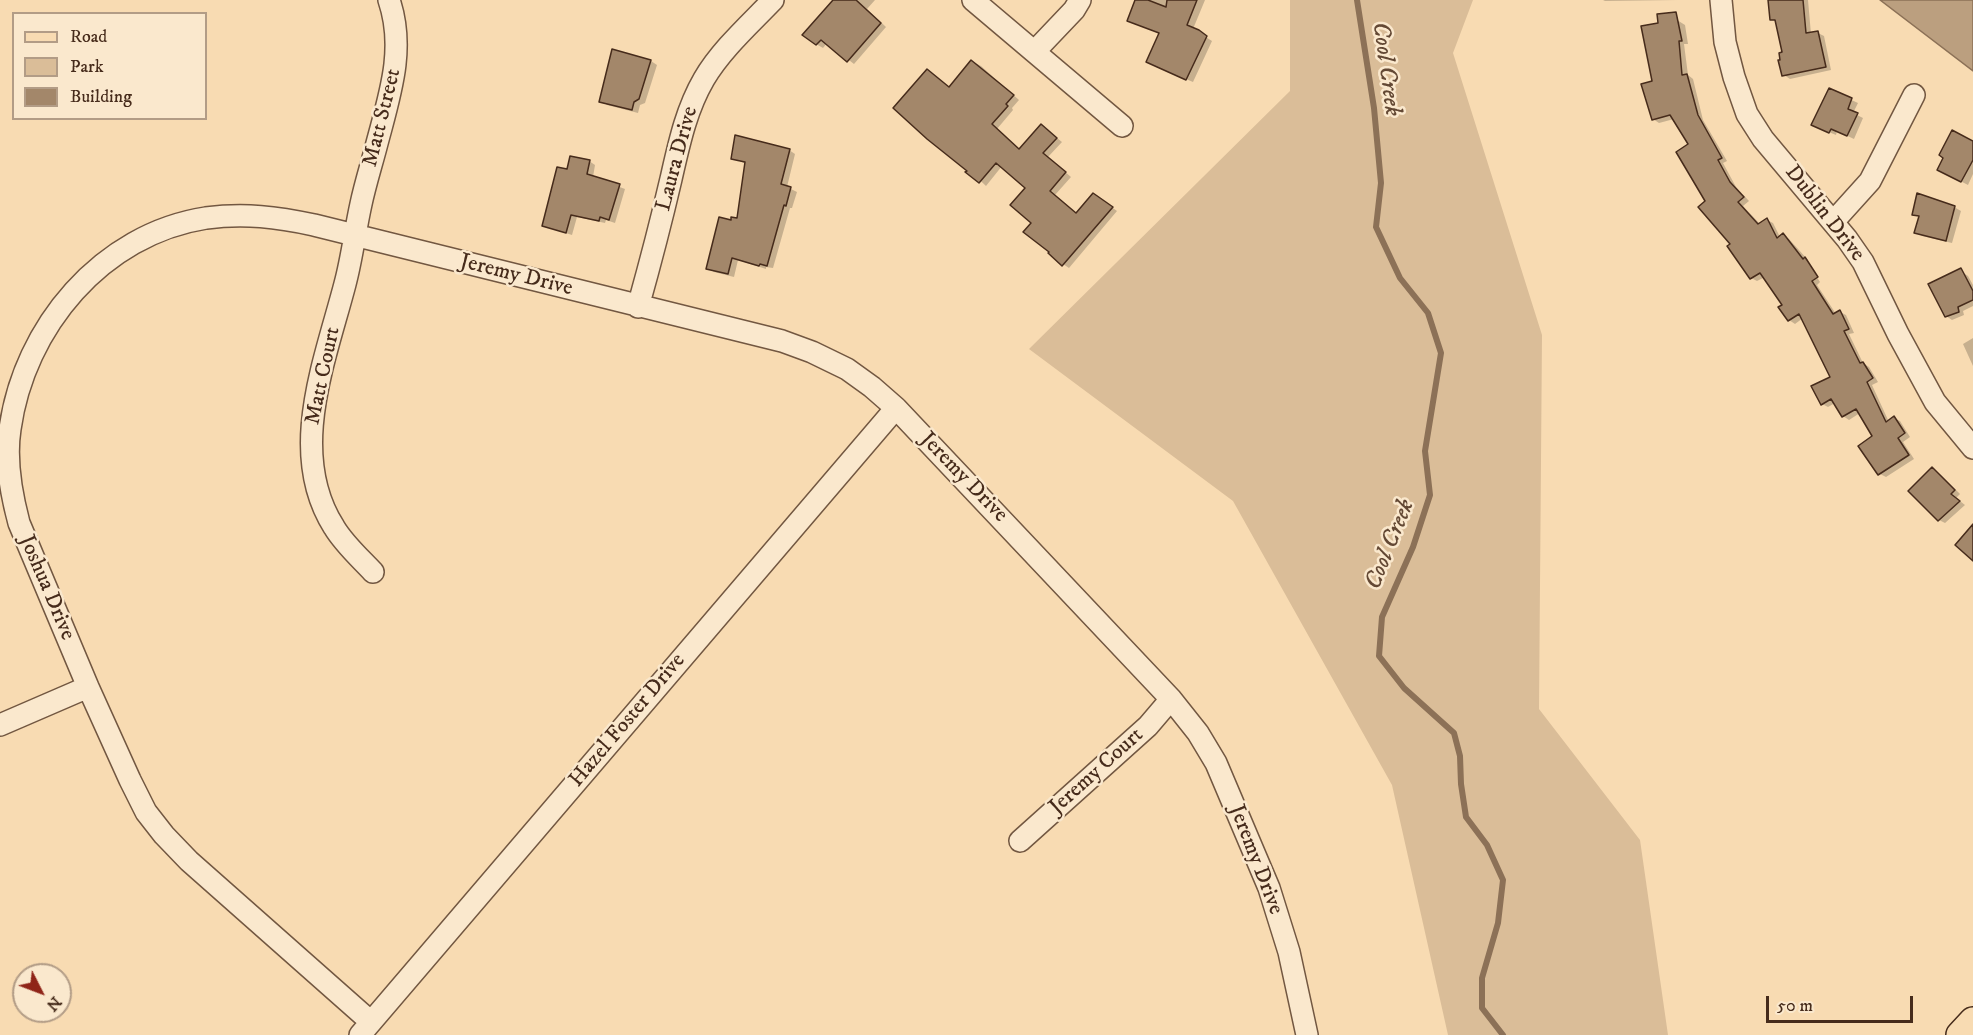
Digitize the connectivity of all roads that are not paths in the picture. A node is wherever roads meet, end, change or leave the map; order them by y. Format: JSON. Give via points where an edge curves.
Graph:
{"nodes":[{"id":1,"x":389,"y":0,"type":"edge"},
{"id":2,"x":772,"y":0,"type":"edge"},
{"id":3,"x":973,"y":0,"type":"edge"},
{"id":4,"x":1080,"y":0,"type":"edge"},
{"id":5,"x":1721,"y":0,"type":"edge"},
{"id":6,"x":1035,"y":51,"type":"junction"},
{"id":7,"x":1914,"y":95,"type":"dead end"},
{"id":8,"x":1122,"y":126,"type":"dead end"},
{"id":9,"x":1833,"y":222,"type":"junction"},
{"id":10,"x":356,"y":236,"type":"junction"},
{"id":11,"x":638,"y":307,"type":"junction"},
{"id":12,"x":896,"y":408,"type":"junction"},
{"id":13,"x":1973,"y":448,"type":"edge"},
{"id":14,"x":4,"y":468,"type":"edge"},
{"id":15,"x":373,"y":572,"type":"dead end"},
{"id":16,"x":88,"y":687,"type":"junction"},
{"id":17,"x":1171,"y":699,"type":"junction"},
{"id":18,"x":0,"y":725,"type":"edge"},
{"id":19,"x":1020,"y":841,"type":"dead end"},
{"id":20,"x":1973,"y":1021,"type":"edge"},
{"id":21,"x":366,"y":1028,"type":"edge"},
{"id":22,"x":1307,"y":1035,"type":"edge"},
{"id":23,"x":1960,"y":1035,"type":"edge"}],
"edges":[{"from":1,"to":10,"type":"street","name":"Matt Street","via":[[398,56]]},
{"from":2,"to":11,"type":"street","name":"Laura Drive","via":[[721,56],[694,98]]},
{"from":3,"to":6,"type":"street"},
{"from":4,"to":6,"type":"street"},
{"from":5,"to":9,"type":"street","name":"Dublin Drive","via":[[1725,42],[1747,114],[1763,139]]},
{"from":6,"to":8,"type":"street"},
{"from":7,"to":9,"type":"street","via":[[1870,181]]},
{"from":9,"to":13,"type":"street","name":"Dublin Drive","via":[[1863,262],[1935,402]]},
{"from":10,"to":11,"type":"street","name":"Jeremy Drive"},
{"from":10,"to":14,"type":"street","name":"Joshua Drive","via":[[271,216],[238,215],[168,228],[101,265],[72,292],[28,359],[16,394]]},
{"from":10,"to":15,"type":"street","name":"Matt Court","via":[[317,391],[312,452],[315,479],[334,528]]},
{"from":11,"to":12,"type":"street","name":"Jeremy Drive","via":[[782,341],[812,352],[847,369]]},
{"from":12,"to":17,"type":"street","name":"Jeremy Drive"},
{"from":12,"to":21,"type":"street","name":"Hazel Foster Drive"},
{"from":14,"to":16,"type":"street","name":"Joshua Drive","via":[[19,523]]},
{"from":16,"to":18,"type":"street"},
{"from":16,"to":21,"type":"street","name":"Joshua Drive","via":[[146,812],[164,836]]},
{"from":17,"to":19,"type":"street","name":"Jeremy Court","via":[[1148,726]]},
{"from":17,"to":22,"type":"street","name":"Jeremy Drive","via":[[1215,763],[1269,888],[1289,952]]},
{"from":20,"to":23,"type":"main road"}]}
